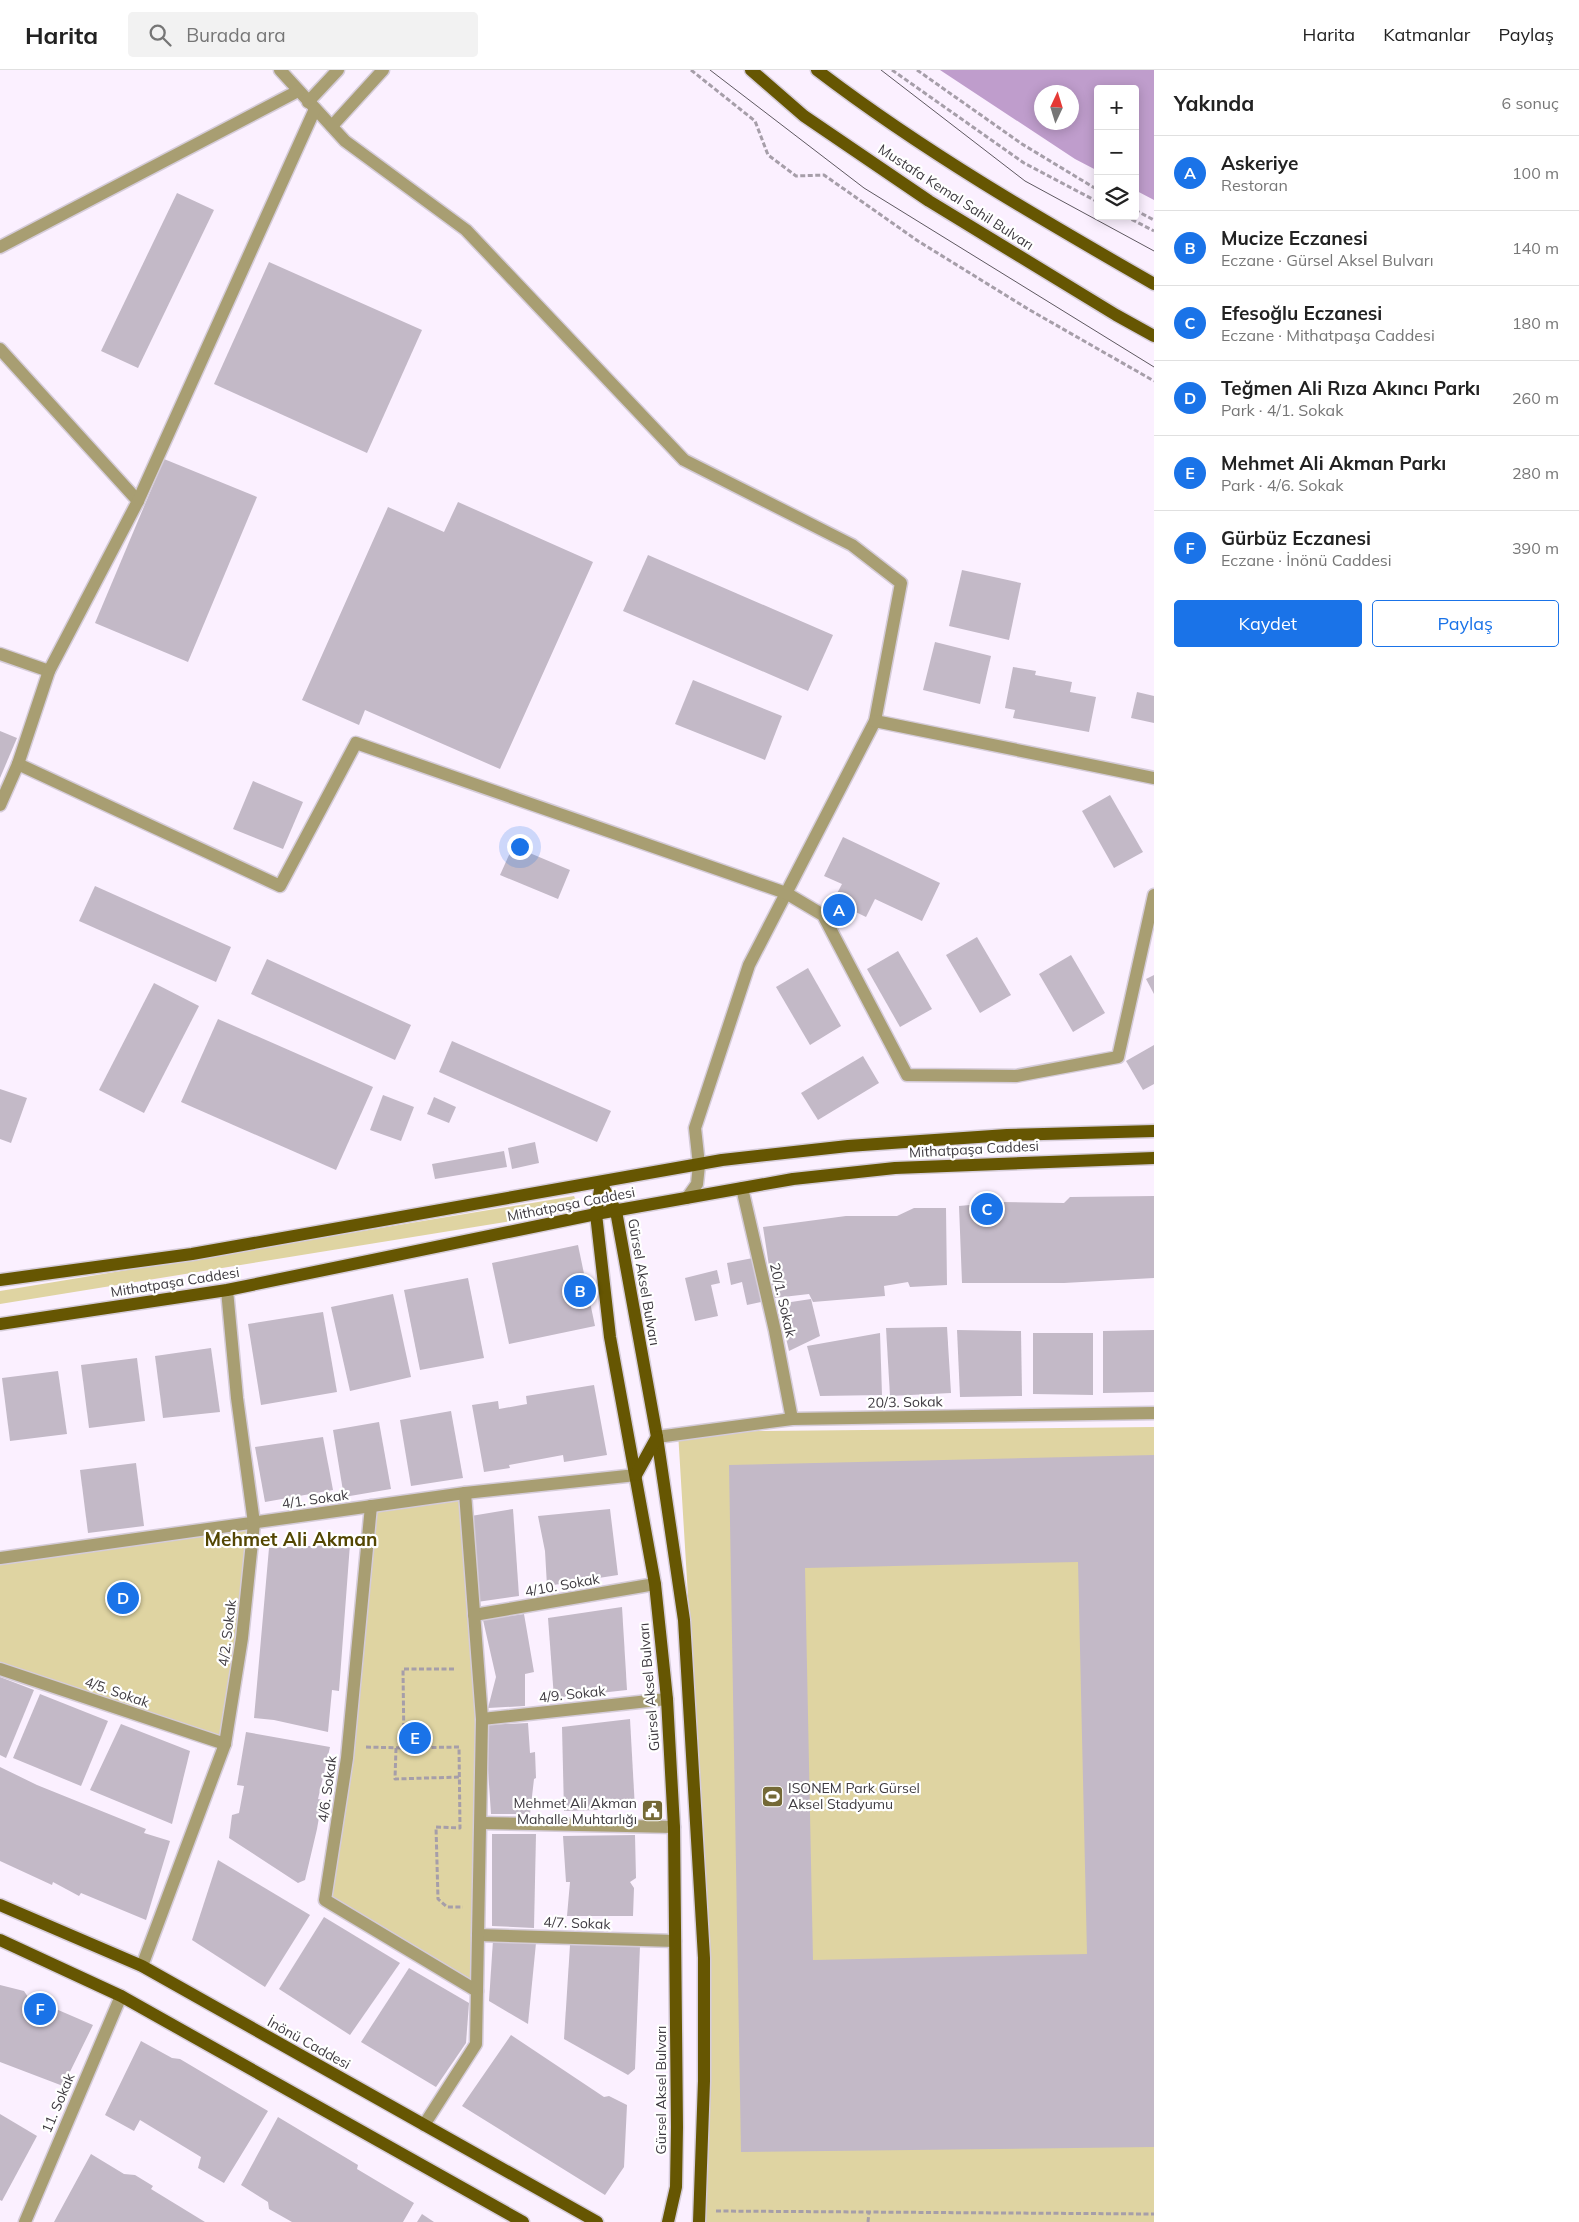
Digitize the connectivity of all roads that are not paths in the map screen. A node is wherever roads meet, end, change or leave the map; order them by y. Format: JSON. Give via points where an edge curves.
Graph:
{"nodes":[{"id":1,"x":280,"y":70,"type":"edge"},
{"id":2,"x":338,"y":70,"type":"edge"},
{"id":3,"x":383,"y":70,"type":"edge"},
{"id":4,"x":751,"y":70,"type":"edge"},
{"id":5,"x":817,"y":70,"type":"edge"},
{"id":6,"x":298,"y":91,"type":"junction"},
{"id":7,"x":312,"y":105,"type":"junction"},
{"id":8,"x":332,"y":126,"type":"junction"},
{"id":9,"x":0,"y":247,"type":"edge"},
{"id":10,"x":1154,"y":284,"type":"edge"},
{"id":11,"x":1154,"y":336,"type":"edge"},
{"id":12,"x":0,"y":349,"type":"edge"},
{"id":13,"x":138,"y":501,"type":"junction"},
{"id":14,"x":0,"y":654,"type":"edge"},
{"id":15,"x":49,"y":671,"type":"junction"},
{"id":16,"x":875,"y":720,"type":"junction"},
{"id":17,"x":18,"y":764,"type":"junction"},
{"id":18,"x":1154,"y":778,"type":"edge"},
{"id":19,"x":0,"y":805,"type":"edge"},
{"id":20,"x":786,"y":893,"type":"junction"},
{"id":21,"x":1154,"y":894,"type":"edge"},
{"id":22,"x":1154,"y":1131,"type":"edge"},
{"id":23,"x":1154,"y":1158,"type":"edge"},
{"id":24,"x":700,"y":1165,"type":"junction"},
{"id":25,"x":601,"y":1183,"type":"junction"},
{"id":26,"x":742,"y":1188,"type":"junction"},
{"id":27,"x":687,"y":1198,"type":"junction"},
{"id":28,"x":616,"y":1210,"type":"junction"},
{"id":29,"x":596,"y":1214,"type":"junction"},
{"id":30,"x":0,"y":1280,"type":"edge"},
{"id":31,"x":227,"y":1290,"type":"junction"},
{"id":32,"x":0,"y":1324,"type":"edge"},
{"id":33,"x":1154,"y":1414,"type":"edge"},
{"id":34,"x":792,"y":1419,"type":"junction"},
{"id":35,"x":657,"y":1437,"type":"junction"},
{"id":36,"x":636,"y":1475,"type":"junction"},
{"id":37,"x":465,"y":1493,"type":"junction"},
{"id":38,"x":371,"y":1506,"type":"junction"},
{"id":39,"x":254,"y":1523,"type":"junction"},
{"id":40,"x":0,"y":1558,"type":"edge"},
{"id":41,"x":655,"y":1584,"type":"junction"},
{"id":42,"x":474,"y":1614,"type":"junction"},
{"id":43,"x":0,"y":1669,"type":"edge"},
{"id":44,"x":667,"y":1699,"type":"junction"},
{"id":45,"x":482,"y":1719,"type":"junction"},
{"id":46,"x":225,"y":1744,"type":"junction"},
{"id":47,"x":480,"y":1823,"type":"junction"},
{"id":48,"x":674,"y":1827,"type":"junction"},
{"id":49,"x":0,"y":1905,"type":"edge"},
{"id":50,"x":478,"y":1935,"type":"junction"},
{"id":51,"x":0,"y":1940,"type":"edge"},
{"id":52,"x":675,"y":1941,"type":"junction"},
{"id":53,"x":142,"y":1966,"type":"junction"},
{"id":54,"x":477,"y":1991,"type":"junction"},
{"id":55,"x":121,"y":1996,"type":"junction"},
{"id":56,"x":424,"y":2125,"type":"junction"},
{"id":57,"x":699,"y":2216,"type":"edge"},
{"id":58,"x":25,"y":2222,"type":"edge"},
{"id":59,"x":523,"y":2222,"type":"edge"},
{"id":60,"x":597,"y":2222,"type":"edge"},
{"id":61,"x":668,"y":2222,"type":"edge"}],
"edges":[{"from":1,"to":6,"type":"street"},
{"from":2,"to":7,"type":"street"},
{"from":3,"to":8,"type":"street"},
{"from":4,"to":11,"type":"main road","name":"Mustafa Kemal Sahil Bulvarı","via":[[804,116],[929,201]]},
{"from":5,"to":10,"type":"main road","name":"Mustafa Kemal Sahil Bulvarı","via":[[865,107],[1032,214]]},
{"from":6,"to":7,"type":"street"},
{"from":6,"to":9,"type":"street"},
{"from":7,"to":8,"type":"street"},
{"from":7,"to":13,"type":"street"},
{"from":8,"to":16,"type":"street","via":[[346,141],[466,230],[684,460],[852,545],[901,583]]},
{"from":12,"to":13,"type":"street"},
{"from":13,"to":15,"type":"street"},
{"from":14,"to":15,"type":"street"},
{"from":15,"to":17,"type":"street"},
{"from":16,"to":18,"type":"street"},
{"from":16,"to":20,"type":"street"},
{"from":17,"to":19,"type":"street"},
{"from":17,"to":20,"type":"street","via":[[280,886],[356,743]]},
{"from":20,"to":21,"type":"street","via":[[823,915],[907,1076],[1006,1076],[1118,1057]]},
{"from":20,"to":24,"type":"street","via":[[749,965],[695,1128]]},
{"from":22,"to":24,"type":"main road","name":"Mithatpaşa Caddesi","via":[[1007,1135],[848,1146]]},
{"from":23,"to":26,"type":"main road","name":"Mithatpaşa Caddesi","via":[[894,1168]]},
{"from":24,"to":25,"type":"main road","name":"Mithatpaşa Caddesi"},
{"from":24,"to":27,"type":"street","via":[[697,1184]]},
{"from":25,"to":28,"type":"main road","name":"Gürsel Aksel Bulvarı"},
{"from":25,"to":29,"type":"main road","name":"Gürsel Aksel Bulvarı"},
{"from":25,"to":30,"type":"main road","name":"Mithatpaşa Caddesi","via":[[192,1254]]},
{"from":26,"to":27,"type":"main road","name":"Mithatpaşa Caddesi"},
{"from":26,"to":34,"type":"street","name":"20/1. Sokak"},
{"from":27,"to":28,"type":"main road","name":"Mithatpaşa Caddesi"},
{"from":28,"to":29,"type":"main road","name":"Mithatpaşa Caddesi"},
{"from":28,"to":35,"type":"main road","name":"Gürsel Aksel Bulvarı"},
{"from":29,"to":31,"type":"main road","name":"Mithatpaşa Caddesi"},
{"from":29,"to":36,"type":"main road","name":"Gürsel Aksel Bulvarı","via":[[610,1337]]},
{"from":31,"to":32,"type":"main road","name":"Mithatpaşa Caddesi"},
{"from":31,"to":39,"type":"street","name":"4/2. Sokak"},
{"from":33,"to":34,"type":"street","name":"20/3. Sokak"},
{"from":34,"to":35,"type":"street","name":"20/3. Sokak"},
{"from":35,"to":36,"type":"main road"},
{"from":35,"to":57,"type":"main road","name":"Gürsel Aksel Bulvarı","via":[[684,1620],[704,1958]]},
{"from":36,"to":37,"type":"street","name":"4/1. Sokak"},
{"from":36,"to":41,"type":"main road","name":"Gürsel Aksel Bulvarı"},
{"from":37,"to":38,"type":"street","name":"4/1. Sokak"},
{"from":37,"to":42,"type":"street"},
{"from":38,"to":39,"type":"street","name":"4/1. Sokak"},
{"from":38,"to":54,"type":"street","name":"4/6. Sokak","via":[[347,1758],[325,1900]]},
{"from":39,"to":40,"type":"street","name":"4/1. Sokak"},
{"from":39,"to":46,"type":"street","name":"4/2. Sokak","via":[[242,1638]]},
{"from":41,"to":42,"type":"street","name":"4/10. Sokak"},
{"from":41,"to":44,"type":"main road","name":"Gürsel Aksel Bulvarı"},
{"from":42,"to":45,"type":"street"},
{"from":43,"to":46,"type":"street","name":"4/5. Sokak"},
{"from":44,"to":45,"type":"street","name":"4/9. Sokak"},
{"from":44,"to":48,"type":"main road","name":"Gürsel Aksel Bulvarı"},
{"from":45,"to":47,"type":"street"},
{"from":46,"to":53,"type":"street","name":"4/2. Sokak"},
{"from":47,"to":48,"type":"street"},
{"from":47,"to":50,"type":"street"},
{"from":48,"to":52,"type":"main road","name":"Gürsel Aksel Bulvarı"},
{"from":49,"to":53,"type":"main road","name":"İnönü Caddesi"},
{"from":50,"to":52,"type":"street","name":"4/7. Sokak"},
{"from":50,"to":54,"type":"street"},
{"from":51,"to":55,"type":"main road"},
{"from":52,"to":61,"type":"main road","name":"Gürsel Aksel Bulvarı","via":[[676,2187]]},
{"from":53,"to":56,"type":"main road","name":"İnönü Caddesi"},
{"from":54,"to":56,"type":"street","via":[[476,2044]]},
{"from":55,"to":58,"type":"street","name":"11. Sokak"},
{"from":55,"to":59,"type":"main road"},
{"from":56,"to":60,"type":"main road","name":"İnönü Caddesi"}]}
